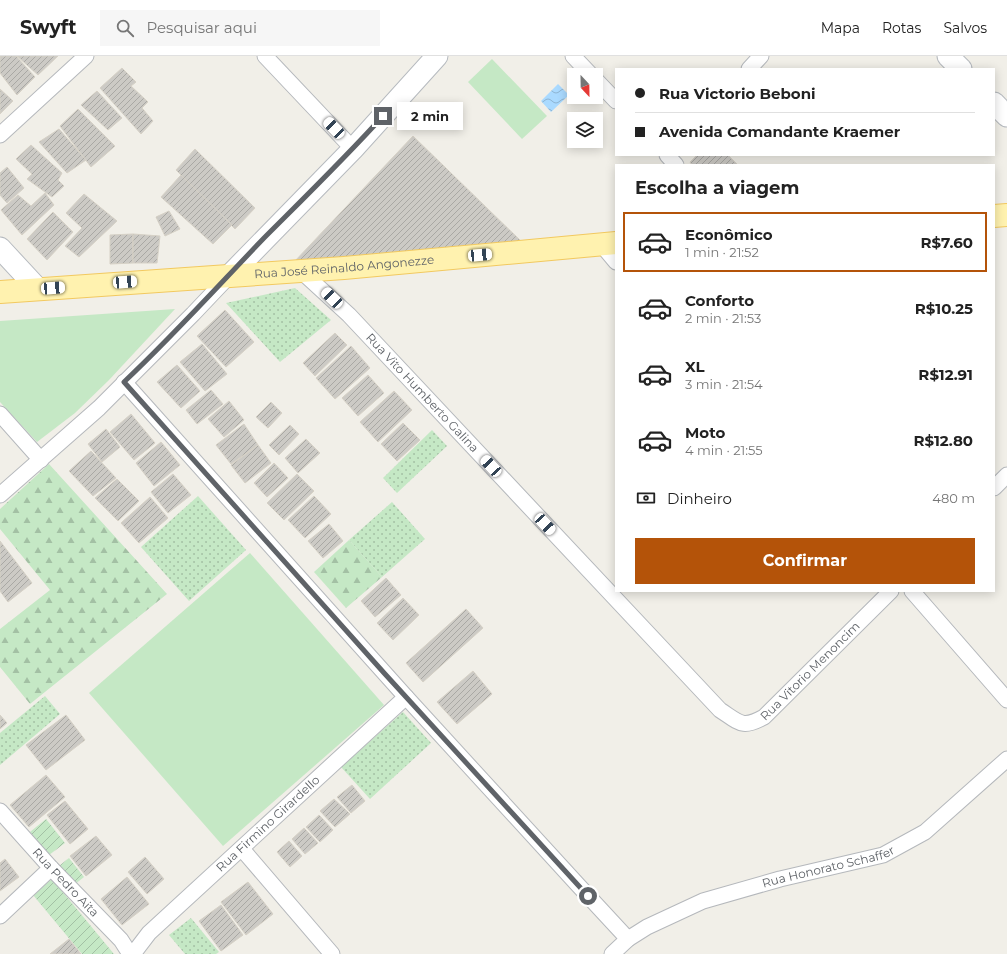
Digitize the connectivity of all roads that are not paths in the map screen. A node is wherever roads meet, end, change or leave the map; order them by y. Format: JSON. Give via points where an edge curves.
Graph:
{"nodes":[{"id":1,"x":86,"y":56,"type":"edge"},
{"id":2,"x":264,"y":56,"type":"edge"},
{"id":3,"x":573,"y":56,"type":"edge"},
{"id":4,"x":761,"y":56,"type":"edge"},
{"id":5,"x":948,"y":56,"type":"edge"},
{"id":6,"x":432,"y":58,"type":"edge"},
{"id":7,"x":584,"y":68,"type":"edge"},
{"id":8,"x":750,"y":68,"type":"edge"},
{"id":9,"x":960,"y":68,"type":"edge"},
{"id":10,"x":603,"y":87,"type":"edge"},
{"id":11,"x":615,"y":100,"type":"edge"},
{"id":12,"x":995,"y":104,"type":"edge"},
{"id":13,"x":1007,"y":116,"type":"edge"},
{"id":14,"x":0,"y":135,"type":"edge"},
{"id":15,"x":353,"y":149,"type":"junction"},
{"id":16,"x":1007,"y":215,"type":"edge"},
{"id":17,"x":995,"y":216,"type":"edge"},
{"id":18,"x":609,"y":244,"type":"edge"},
{"id":19,"x":0,"y":248,"type":"edge"},
{"id":20,"x":615,"y":259,"type":"edge"},
{"id":21,"x":301,"y":271,"type":"junction"},
{"id":22,"x":230,"y":275,"type":"junction"},
{"id":23,"x":38,"y":289,"type":"junction"},
{"id":24,"x":0,"y":292,"type":"edge"},
{"id":25,"x":124,"y":382,"type":"junction"},
{"id":26,"x":0,"y":414,"type":"edge"},
{"id":27,"x":41,"y":460,"type":"junction"},
{"id":28,"x":1007,"y":475,"type":"edge"},
{"id":29,"x":995,"y":487,"type":"edge"},
{"id":30,"x":0,"y":495,"type":"edge"},
{"id":31,"x":890,"y":592,"type":"edge"},
{"id":32,"x":913,"y":592,"type":"edge"},
{"id":33,"x":406,"y":697,"type":"junction"},
{"id":34,"x":1007,"y":700,"type":"edge"},
{"id":35,"x":720,"y":710,"type":"joint"},
{"id":36,"x":1007,"y":759,"type":"edge"},
{"id":37,"x":0,"y":811,"type":"edge"},
{"id":38,"x":242,"y":849,"type":"junction"},
{"id":39,"x":51,"y":868,"type":"junction"},
{"id":40,"x":0,"y":916,"type":"edge"},
{"id":41,"x":628,"y":939,"type":"junction"},
{"id":42,"x":131,"y":954,"type":"edge"},
{"id":43,"x":332,"y":954,"type":"edge"},
{"id":44,"x":612,"y":954,"type":"edge"}],
"edges":[{"from":1,"to":14,"type":"street"},
{"from":2,"to":15,"type":"street"},
{"from":3,"to":7,"type":"street"},
{"from":4,"to":8,"type":"street"},
{"from":5,"to":9,"type":"main road"},
{"from":6,"to":15,"type":"main road"},
{"from":10,"to":11,"type":"street"},
{"from":12,"to":13,"type":"main road"},
{"from":15,"to":22,"type":"main road"},
{"from":16,"to":17,"type":"main road"},
{"from":18,"to":20,"type":"street"},
{"from":18,"to":21,"type":"main road","name":"Rua José Reinaldo Angonezze"},
{"from":19,"to":23,"type":"main road"},
{"from":21,"to":22,"type":"main road","name":"Rua José Reinaldo Angonezze"},
{"from":21,"to":35,"type":"street","name":"Rua Vito Humberto Galina","via":[[349,315]]},
{"from":22,"to":23,"type":"main road","name":"Rua José Reinaldo Angonezze"},
{"from":22,"to":25,"type":"street"},
{"from":23,"to":24,"type":"main road","name":"Rua José Reinaldo Angonezze"},
{"from":25,"to":27,"type":"street"},
{"from":25,"to":33,"type":"street"},
{"from":26,"to":27,"type":"street"},
{"from":27,"to":30,"type":"street"},
{"from":28,"to":29,"type":"street"},
{"from":31,"to":35,"type":"street","name":"Rua Vitorio Menoncim","via":[[764,716],[752,724],[739,723]]},
{"from":32,"to":34,"type":"street"},
{"from":33,"to":38,"type":"street","name":"Rua Firmino Girardello"},
{"from":33,"to":41,"type":"street"},
{"from":36,"to":41,"type":"street","name":"Rua Honorato Schaffer","via":[[925,832],[883,854],[703,901],[647,927]]},
{"from":37,"to":39,"type":"street","name":"Rua Pedro Aita"},
{"from":38,"to":42,"type":"street","name":"Rua Firmino Girardello","via":[[149,933]]},
{"from":38,"to":43,"type":"street"},
{"from":39,"to":40,"type":"street"},
{"from":39,"to":42,"type":"street","name":"Rua Pedro Aita"},
{"from":41,"to":44,"type":"street"}]}
